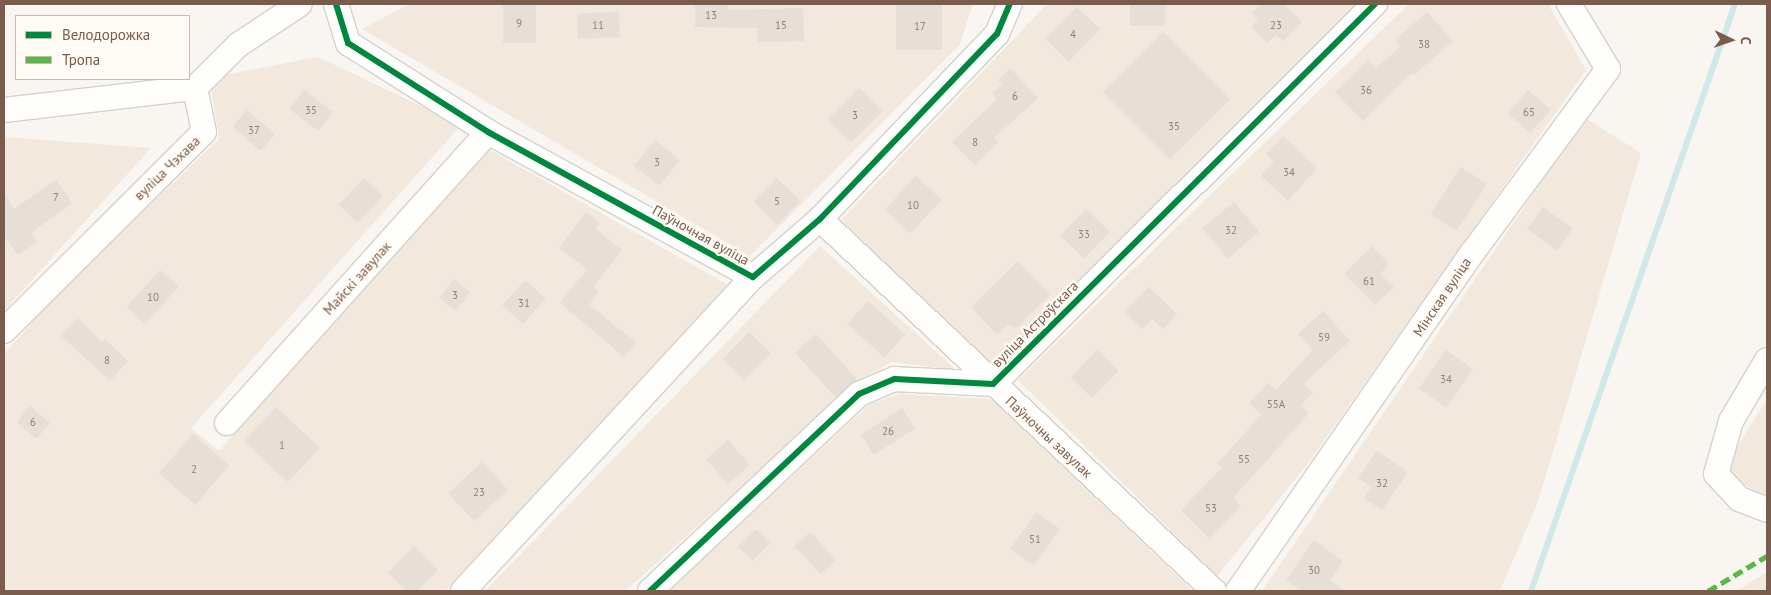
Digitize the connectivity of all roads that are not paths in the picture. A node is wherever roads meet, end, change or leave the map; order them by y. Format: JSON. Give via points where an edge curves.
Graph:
{"nodes":[{"id":1,"x":300,"y":4,"type":"edge"},
{"id":2,"x":336,"y":4,"type":"edge"},
{"id":3,"x":1010,"y":4,"type":"edge"},
{"id":4,"x":1375,"y":4,"type":"edge"},
{"id":5,"x":1569,"y":4,"type":"edge"},
{"id":6,"x":195,"y":88,"type":"junction"},
{"id":7,"x":4,"y":110,"type":"edge"},
{"id":8,"x":488,"y":132,"type":"junction"},
{"id":9,"x":820,"y":219,"type":"junction"},
{"id":10,"x":753,"y":277,"type":"junction"},
{"id":11,"x":4,"y":331,"type":"edge"},
{"id":12,"x":1767,"y":360,"type":"edge"},
{"id":13,"x":993,"y":384,"type":"junction"},
{"id":14,"x":227,"y":423,"type":"dead end"},
{"id":15,"x":1767,"y":510,"type":"edge"},
{"id":16,"x":463,"y":591,"type":"edge"},
{"id":17,"x":650,"y":591,"type":"edge"},
{"id":18,"x":1214,"y":591,"type":"edge"},
{"id":19,"x":1238,"y":591,"type":"edge"}],
"edges":[{"from":1,"to":6,"type":"street","via":[[238,45]]},
{"from":2,"to":8,"type":"street","name":"Паўночная вуліца","via":[[348,43]]},
{"from":3,"to":9,"type":"street","name":"Паўночная вуліца","via":[[997,34]]},
{"from":4,"to":13,"type":"street","name":"вуліца Астроўскага"},
{"from":5,"to":19,"type":"street","name":"Мінская вуліца","via":[[1608,68],[1473,252]]},
{"from":6,"to":7,"type":"street"},
{"from":6,"to":11,"type":"street","name":"вуліца Чэхава","via":[[204,132]]},
{"from":8,"to":10,"type":"street","name":"Паўночная вуліца"},
{"from":8,"to":14,"type":"street","name":"Майскі завулак"},
{"from":9,"to":10,"type":"street","name":"Паўночная вуліца"},
{"from":9,"to":13,"type":"street","name":"Паўночны завулак"},
{"from":10,"to":16,"type":"street"},
{"from":12,"to":15,"type":"street","via":[[1731,421],[1716,474],[1738,500]]},
{"from":13,"to":17,"type":"street","name":"вуліца Астроўскага","via":[[894,379],[859,394]]},
{"from":13,"to":18,"type":"street","name":"Паўночны завулак"}]}
